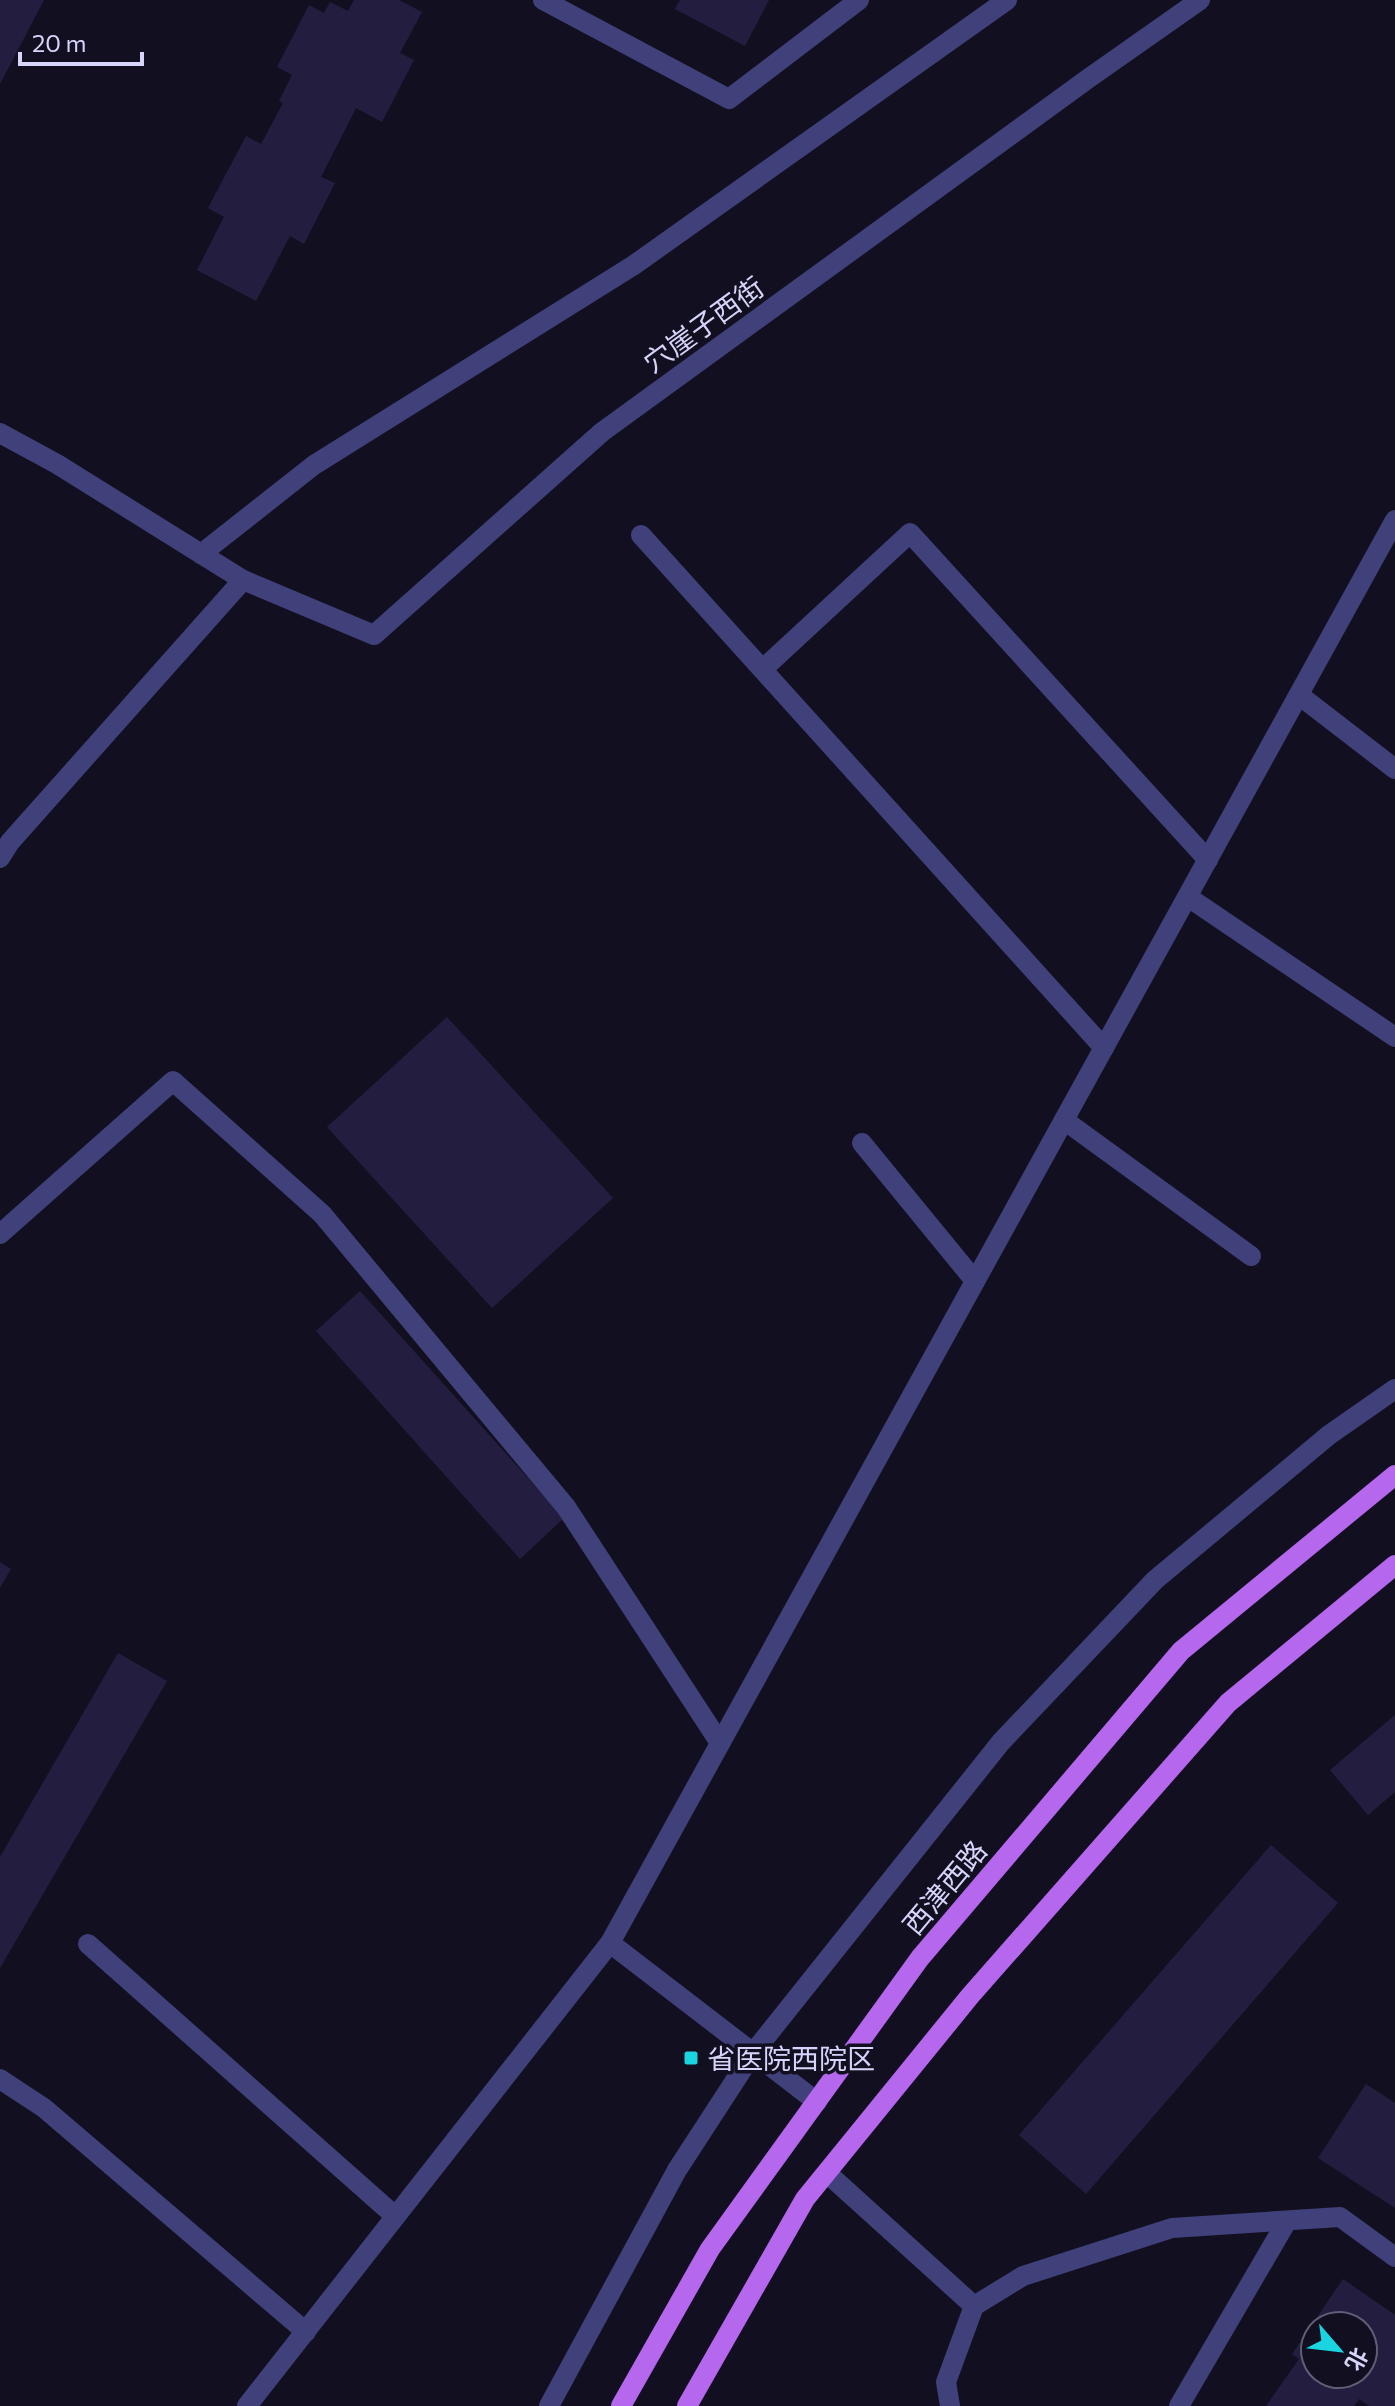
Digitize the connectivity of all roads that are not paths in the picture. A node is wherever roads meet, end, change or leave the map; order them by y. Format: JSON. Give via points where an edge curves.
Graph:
{"nodes":[{"id":1,"x":543,"y":0,"type":"edge"},
{"id":2,"x":859,"y":0,"type":"edge"},
{"id":3,"x":1007,"y":0,"type":"edge"},
{"id":4,"x":1200,"y":0,"type":"edge"},
{"id":5,"x":0,"y":433,"type":"edge"},
{"id":6,"x":1395,"y":520,"type":"edge"},
{"id":7,"x":641,"y":535,"type":"dead end"},
{"id":8,"x":201,"y":554,"type":"junction"},
{"id":9,"x":243,"y":580,"type":"junction"},
{"id":10,"x":763,"y":669,"type":"junction"},
{"id":11,"x":1299,"y":695,"type":"junction"},
{"id":12,"x":1395,"y":769,"type":"edge"},
{"id":13,"x":3,"y":846,"type":"edge"},
{"id":14,"x":1208,"y":860,"type":"junction"},
{"id":15,"x":1188,"y":897,"type":"junction"},
{"id":16,"x":1395,"y":1037,"type":"edge"},
{"id":17,"x":1104,"y":1048,"type":"junction"},
{"id":18,"x":1064,"y":1120,"type":"junction"},
{"id":19,"x":862,"y":1143,"type":"dead end"},
{"id":20,"x":0,"y":1234,"type":"edge"},
{"id":21,"x":1251,"y":1256,"type":"dead end"},
{"id":22,"x":975,"y":1281,"type":"junction"},
{"id":23,"x":1395,"y":1389,"type":"edge"},
{"id":24,"x":1395,"y":1475,"type":"edge"},
{"id":25,"x":1395,"y":1565,"type":"edge"},
{"id":26,"x":720,"y":1743,"type":"junction"},
{"id":27,"x":610,"y":1943,"type":"junction"},
{"id":28,"x":88,"y":1944,"type":"dead end"},
{"id":29,"x":753,"y":2053,"type":"junction"},
{"id":30,"x":0,"y":2079,"type":"edge"},
{"id":31,"x":817,"y":2102,"type":"junction"},
{"id":32,"x":827,"y":2173,"type":"junction"},
{"id":33,"x":395,"y":2216,"type":"junction"},
{"id":34,"x":1287,"y":2221,"type":"junction"},
{"id":35,"x":1395,"y":2257,"type":"edge"},
{"id":36,"x":974,"y":2306,"type":"junction"},
{"id":37,"x":306,"y":2332,"type":"junction"},
{"id":38,"x":247,"y":2406,"type":"edge"},
{"id":39,"x":549,"y":2406,"type":"edge"},
{"id":40,"x":621,"y":2406,"type":"edge"},
{"id":41,"x":687,"y":2406,"type":"edge"},
{"id":42,"x":950,"y":2406,"type":"edge"},
{"id":43,"x":1179,"y":2406,"type":"edge"}],
"edges":[{"from":1,"to":2,"type":"street","via":[[729,99]]},
{"from":3,"to":8,"type":"street","via":[[634,265],[314,465]]},
{"from":4,"to":9,"type":"street","name":"穴崖子西街","via":[[602,432],[374,635]]},
{"from":5,"to":8,"type":"street"},
{"from":6,"to":11,"type":"street"},
{"from":7,"to":10,"type":"street"},
{"from":8,"to":9,"type":"street"},
{"from":9,"to":13,"type":"street"},
{"from":10,"to":14,"type":"street","via":[[910,533]]},
{"from":10,"to":17,"type":"street"},
{"from":11,"to":12,"type":"street"},
{"from":11,"to":14,"type":"street"},
{"from":14,"to":15,"type":"street"},
{"from":15,"to":16,"type":"street"},
{"from":15,"to":17,"type":"street"},
{"from":17,"to":18,"type":"street"},
{"from":18,"to":21,"type":"street"},
{"from":18,"to":22,"type":"street"},
{"from":19,"to":22,"type":"street"},
{"from":20,"to":26,"type":"street","via":[[173,1081],[322,1214],[566,1507]]},
{"from":22,"to":26,"type":"street"},
{"from":23,"to":29,"type":"street","via":[[1329,1435],[1155,1580],[1001,1742]]},
{"from":24,"to":31,"type":"main road","name":"西津西路","via":[[1181,1651],[920,1958]]},
{"from":25,"to":32,"type":"main road","via":[[1228,1703],[970,1996]]},
{"from":26,"to":27,"type":"street"},
{"from":27,"to":29,"type":"street"},
{"from":27,"to":33,"type":"street"},
{"from":28,"to":33,"type":"street"},
{"from":29,"to":31,"type":"street"},
{"from":29,"to":39,"type":"street","via":[[677,2170]]},
{"from":30,"to":37,"type":"street","via":[[44,2108]]},
{"from":31,"to":40,"type":"main road","name":"西津西路","via":[[710,2249]]},
{"from":32,"to":36,"type":"street"},
{"from":32,"to":41,"type":"main road","via":[[805,2199]]},
{"from":33,"to":37,"type":"street"},
{"from":34,"to":35,"type":"street","via":[[1340,2217]]},
{"from":34,"to":36,"type":"street","via":[[1172,2228],[1023,2276]]},
{"from":34,"to":43,"type":"street"},
{"from":36,"to":42,"type":"street","via":[[946,2382]]},
{"from":37,"to":38,"type":"street"}]}
